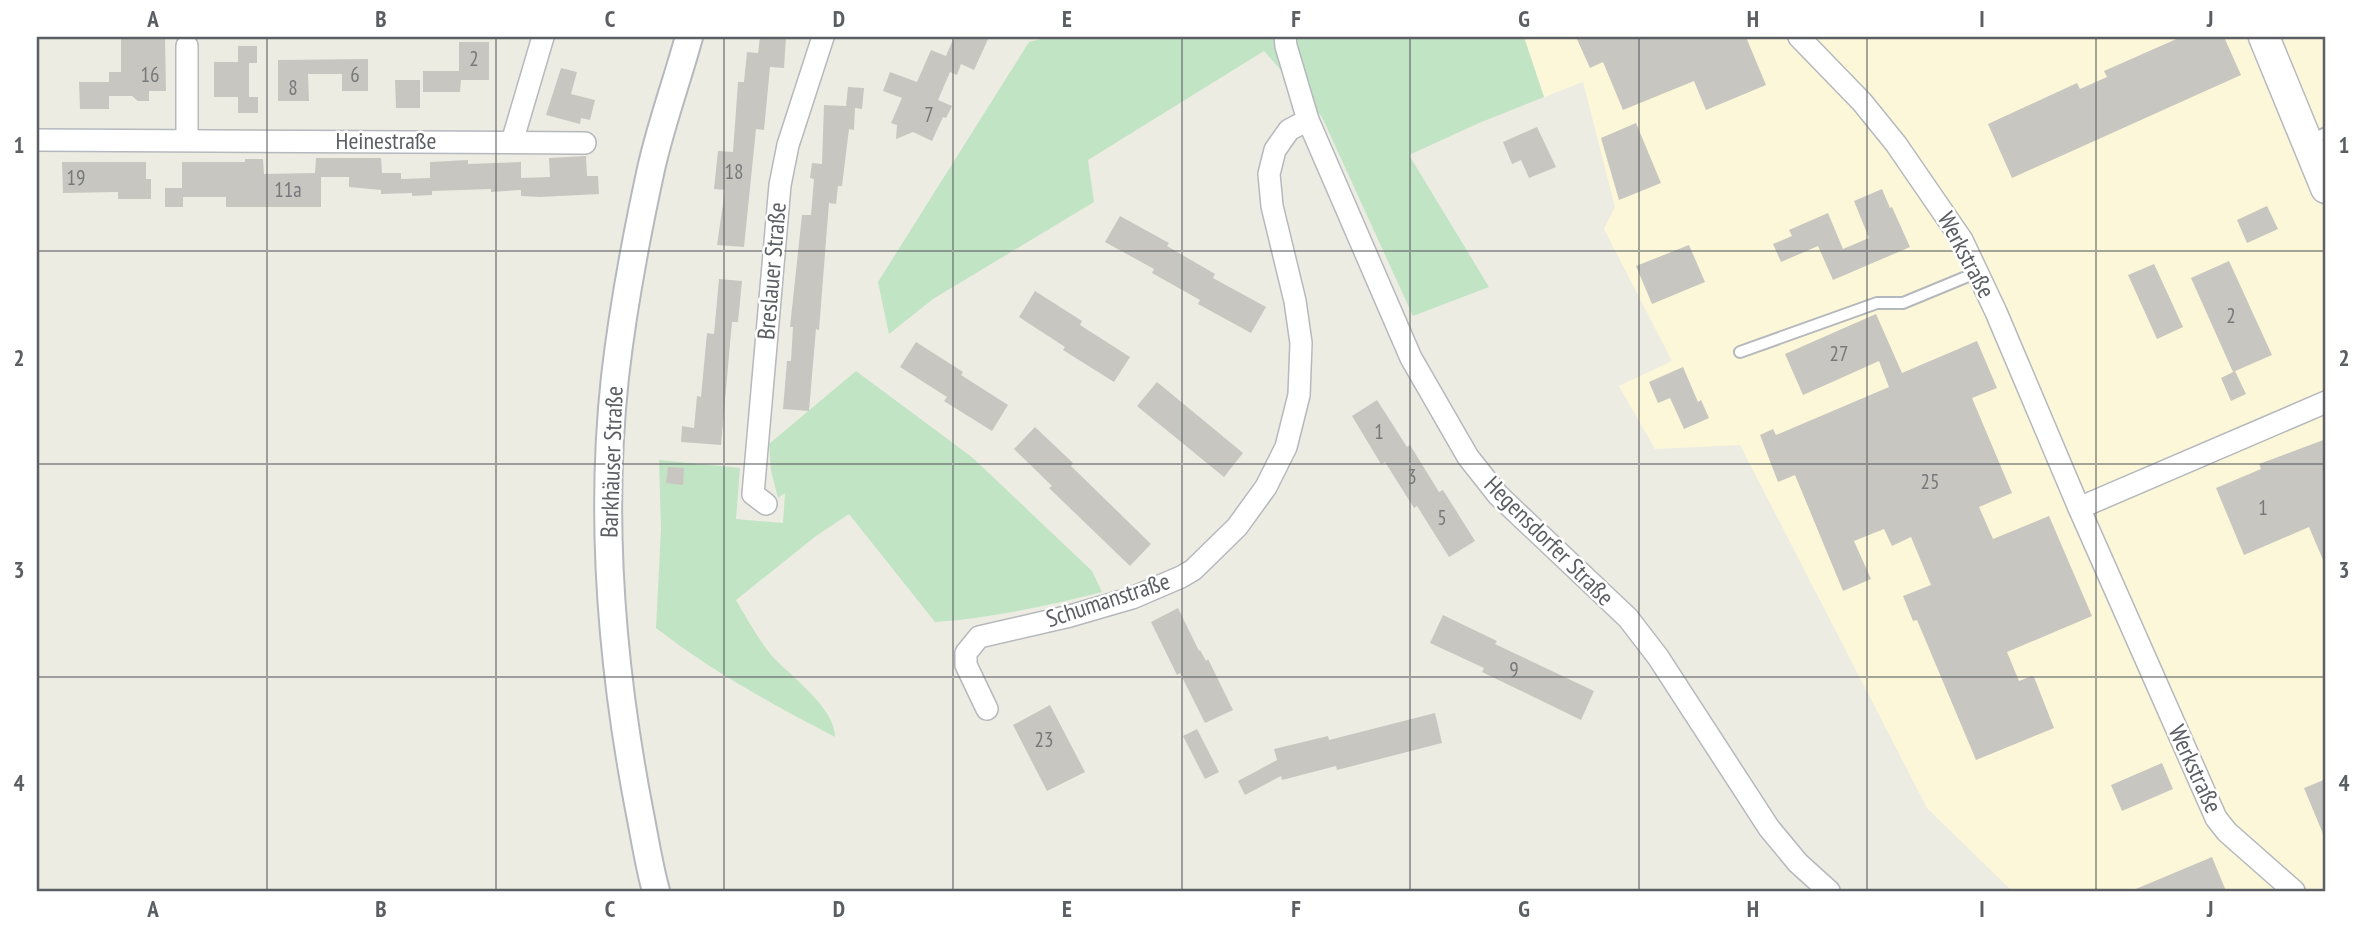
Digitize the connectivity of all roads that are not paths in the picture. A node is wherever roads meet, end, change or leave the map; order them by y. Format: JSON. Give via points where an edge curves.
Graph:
{"nodes":[{"id":1,"x":543,"y":37,"type":"edge"},
{"id":2,"x":689,"y":37,"type":"edge"},
{"id":3,"x":823,"y":37,"type":"edge"},
{"id":4,"x":1285,"y":37,"type":"edge"},
{"id":5,"x":1799,"y":37,"type":"edge"},
{"id":6,"x":2263,"y":37,"type":"edge"},
{"id":7,"x":187,"y":46,"type":"dead end"},
{"id":8,"x":1308,"y":120,"type":"junction"},
{"id":9,"x":2316,"y":137,"type":"edge"},
{"id":10,"x":187,"y":139,"type":"junction"},
{"id":11,"x":37,"y":140,"type":"edge"},
{"id":12,"x":512,"y":142,"type":"junction"},
{"id":13,"x":585,"y":143,"type":"dead end"},
{"id":14,"x":2326,"y":188,"type":"edge"},
{"id":15,"x":1978,"y":272,"type":"junction"},
{"id":16,"x":1740,"y":352,"type":"dead end"},
{"id":17,"x":2326,"y":402,"type":"edge"},
{"id":18,"x":766,"y":504,"type":"dead end"},
{"id":19,"x":2079,"y":508,"type":"junction"},
{"id":20,"x":987,"y":709,"type":"dead end"},
{"id":21,"x":656,"y":891,"type":"edge"},
{"id":22,"x":1829,"y":891,"type":"edge"},
{"id":23,"x":2294,"y":891,"type":"edge"}],
"edges":[{"from":1,"to":12,"type":"street"},
{"from":2,"to":21,"type":"street","name":"Barkhäuser Straße","via":[[657,141],[629,281],[609,460],[612,633],[629,761]]},
{"from":3,"to":18,"type":"street","name":"Breslauer Straße","via":[[780,185],[753,494]]},
{"from":4,"to":8,"type":"street","name":"Hegensdorfer Straße"},
{"from":5,"to":15,"type":"street","name":"Werkstraße","via":[[1896,144],[1962,240]]},
{"from":6,"to":9,"type":"main road"},
{"from":7,"to":10,"type":"street"},
{"from":8,"to":20,"type":"street","name":"Schumanstraße","via":[[1289,130],[1275,150],[1269,174],[1301,343],[1299,395],[1286,447],[1266,487],[1237,527],[1181,577],[1119,602],[979,637],[966,653],[966,666]]},
{"from":8,"to":22,"type":"street","name":"Hegensdorfer Straße","via":[[1411,358],[1468,457],[1498,495],[1628,618],[1769,828]]},
{"from":9,"to":14,"type":"main road"},
{"from":10,"to":11,"type":"street","name":"Heinestraße"},
{"from":10,"to":12,"type":"street","name":"Heinestraße"},
{"from":12,"to":13,"type":"street","name":"Heinestraße"},
{"from":15,"to":16,"type":"lane","via":[[1903,303],[1877,303]]},
{"from":15,"to":19,"type":"street","name":"Werkstraße"},
{"from":17,"to":19,"type":"street"},
{"from":19,"to":23,"type":"street","name":"Werkstraße","via":[[2216,818]]}]}
